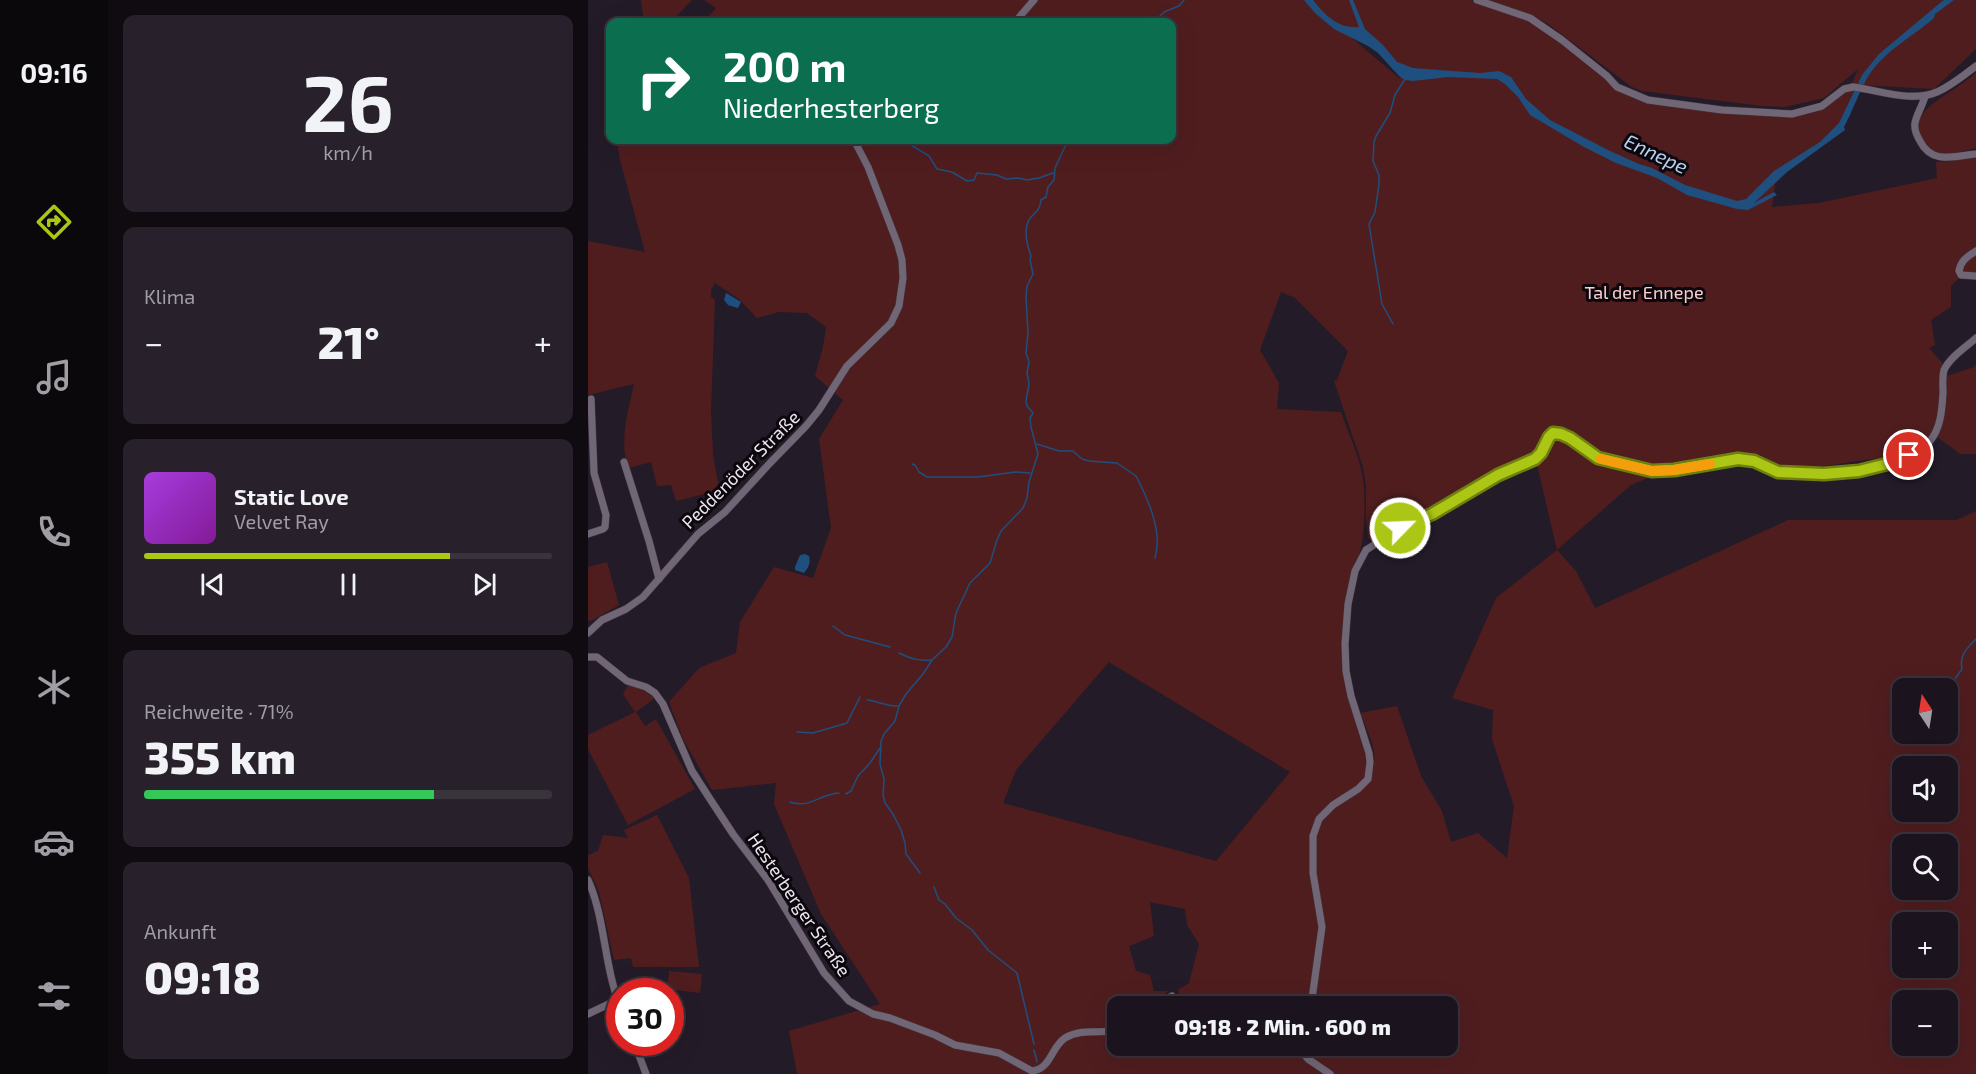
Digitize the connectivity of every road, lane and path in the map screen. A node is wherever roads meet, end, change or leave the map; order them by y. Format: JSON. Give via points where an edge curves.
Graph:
{"nodes":[{"id":1,"x":1034,"y":0,"type":"edge"},
{"id":2,"x":1477,"y":0,"type":"edge"},
{"id":3,"x":1018,"y":18,"type":"edge"},
{"id":4,"x":1976,"y":66,"type":"edge"},
{"id":5,"x":1925,"y":96,"type":"junction"},
{"id":6,"x":856,"y":144,"type":"edge"},
{"id":7,"x":1976,"y":154,"type":"edge"},
{"id":8,"x":1976,"y":251,"type":"edge"},
{"id":9,"x":1976,"y":276,"type":"edge"},
{"id":10,"x":1976,"y":338,"type":"edge"},
{"id":11,"x":591,"y":399,"type":"dead end"},
{"id":12,"x":624,"y":462,"type":"dead end"},
{"id":13,"x":588,"y":534,"type":"edge"},
{"id":14,"x":659,"y":579,"type":"junction"},
{"id":15,"x":588,"y":633,"type":"edge"},
{"id":16,"x":588,"y":657,"type":"edge"},
{"id":17,"x":588,"y":880,"type":"edge"},
{"id":18,"x":612,"y":978,"type":"edge"},
{"id":19,"x":1312,"y":996,"type":"edge"},
{"id":20,"x":606,"y":1007,"type":"edge"},
{"id":21,"x":588,"y":1014,"type":"edge"},
{"id":22,"x":1107,"y":1031,"type":"edge"},
{"id":23,"x":639,"y":1056,"type":"edge"},
{"id":24,"x":1305,"y":1056,"type":"edge"},
{"id":25,"x":646,"y":1074,"type":"edge"},
{"id":26,"x":1330,"y":1074,"type":"edge"}],
"edges":[{"from":1,"to":3,"type":"street"},
{"from":2,"to":5,"type":"street","via":[[1530,18],[1617,87],[1648,100],[1792,114],[1822,106],[1853,87]]},
{"from":4,"to":5,"type":"street"},
{"from":5,"to":7,"type":"street","via":[[1915,125],[1930,155]]},
{"from":6,"to":14,"type":"street","name":"Peddenöder Straße","via":[[902,260],[899,306],[891,323],[847,366],[806,426],[726,512],[698,534]]},
{"from":8,"to":9,"type":"street","via":[[1961,263],[1959,271],[1961,275]]},
{"from":10,"to":19,"type":"street","via":[[1945,368],[1939,423],[1930,440],[1887,464],[1859,471],[1793,474],[1738,459],[1652,471],[1598,458],[1570,438],[1553,433],[1535,459],[1498,475],[1366,550],[1355,571],[1345,644],[1351,696],[1370,762],[1368,779],[1319,819],[1312,836],[1313,873],[1322,927]]},
{"from":11,"to":13,"type":"street","via":[[594,473],[606,515],[603,529]]},
{"from":12,"to":14,"type":"street"},
{"from":14,"to":15,"type":"street","name":"Peddenöder Straße","via":[[643,597],[602,620]]},
{"from":16,"to":22,"type":"street","name":"Hesterberger Straße","via":[[597,657],[627,681],[656,693],[692,771],[768,880],[824,973],[849,1000],[873,1014],[955,1045],[999,1053],[1032,1071],[1047,1063],[1068,1036]]},
{"from":17,"to":18,"type":"street"},
{"from":20,"to":21,"type":"street"},
{"from":23,"to":25,"type":"street"},
{"from":24,"to":26,"type":"street"}]}
